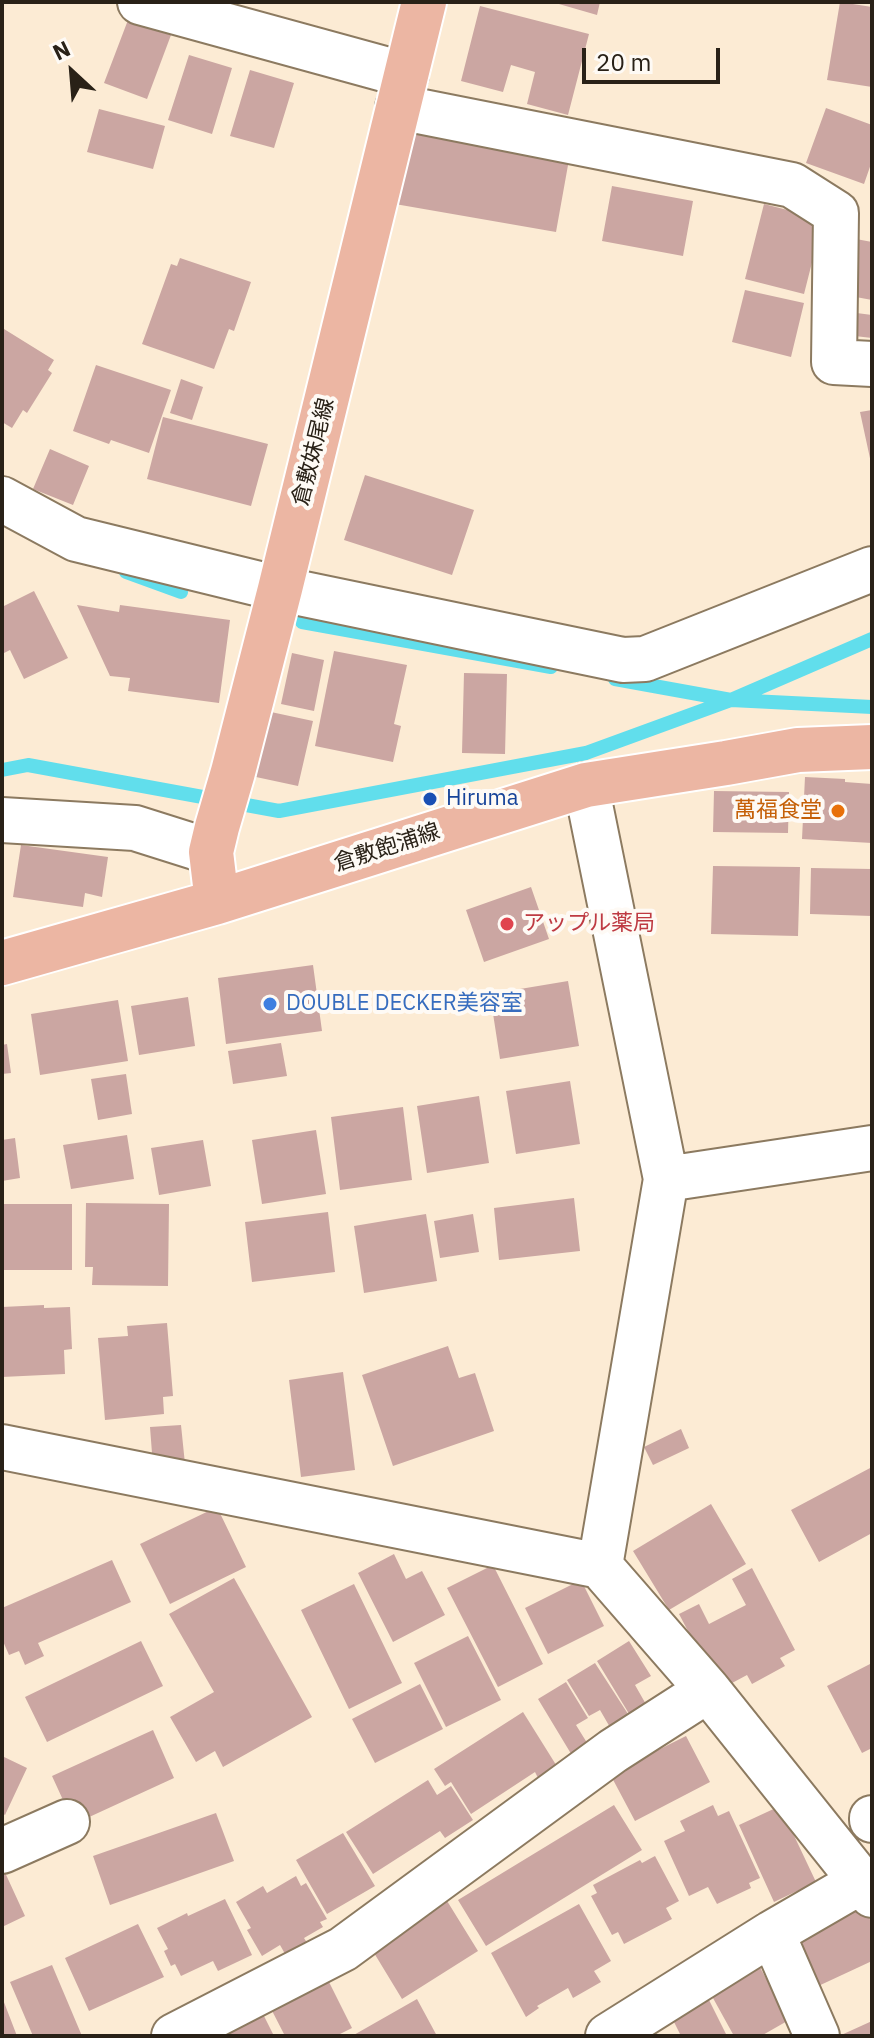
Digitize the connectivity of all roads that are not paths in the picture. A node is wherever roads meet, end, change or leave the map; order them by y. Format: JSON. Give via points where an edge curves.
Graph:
{"nodes":[{"id":1,"x":140,"y":2,"type":"edge"},
{"id":2,"x":424,"y":2,"type":"edge"},
{"id":3,"x":402,"y":91,"type":"junction"},
{"id":4,"x":872,"y":364,"type":"edge"},
{"id":5,"x":2,"y":499,"type":"edge"},
{"id":6,"x":872,"y":569,"type":"edge"},
{"id":7,"x":280,"y":589,"type":"junction"},
{"id":8,"x":872,"y":747,"type":"edge"},
{"id":9,"x":586,"y":785,"type":"junction"},
{"id":10,"x":2,"y":820,"type":"edge"},
{"id":11,"x":214,"y":840,"type":"junction"},
{"id":12,"x":217,"y":902,"type":"junction"},
{"id":13,"x":2,"y":963,"type":"edge"},
{"id":14,"x":872,"y":1148,"type":"edge"},
{"id":15,"x":666,"y":1179,"type":"junction"},
{"id":16,"x":2,"y":1447,"type":"edge"},
{"id":17,"x":600,"y":1566,"type":"junction"},
{"id":18,"x":708,"y":1690,"type":"junction"},
{"id":19,"x":67,"y":1822,"type":"dead end"},
{"id":20,"x":2,"y":1851,"type":"edge"},
{"id":21,"x":866,"y":1888,"type":"edge"},
{"id":22,"x":772,"y":1933,"type":"junction"},
{"id":23,"x":174,"y":2036,"type":"edge"},
{"id":24,"x":608,"y":2036,"type":"edge"},
{"id":25,"x":817,"y":2036,"type":"edge"}],
"edges":[{"from":1,"to":3,"type":"street"},
{"from":2,"to":3,"type":"main road","name":"倉敷妹尾線"},
{"from":3,"to":4,"type":"street","via":[[792,185],[836,213],[834,362]]},
{"from":3,"to":7,"type":"main road","name":"倉敷妹尾線"},
{"from":5,"to":7,"type":"street","via":[[76,539]]},
{"from":6,"to":7,"type":"street","via":[[634,660]]},
{"from":7,"to":11,"type":"main road","name":"倉敷妹尾線"},
{"from":8,"to":9,"type":"main road","name":"倉敷飽浦線","via":[[798,750]]},
{"from":9,"to":12,"type":"main road","name":"倉敷飽浦線"},
{"from":9,"to":15,"type":"street"},
{"from":10,"to":11,"type":"street","via":[[135,828]]},
{"from":11,"to":12,"type":"main road","name":"倉敷妹尾線"},
{"from":12,"to":13,"type":"main road","name":"倉敷飽浦線"},
{"from":14,"to":15,"type":"street"},
{"from":15,"to":17,"type":"street"},
{"from":16,"to":17,"type":"street"},
{"from":17,"to":18,"type":"street"},
{"from":18,"to":21,"type":"street"},
{"from":18,"to":23,"type":"street","via":[[613,1751],[343,1949]]},
{"from":19,"to":20,"type":"street"},
{"from":21,"to":22,"type":"street"},
{"from":22,"to":24,"type":"street"},
{"from":22,"to":25,"type":"street"}]}
